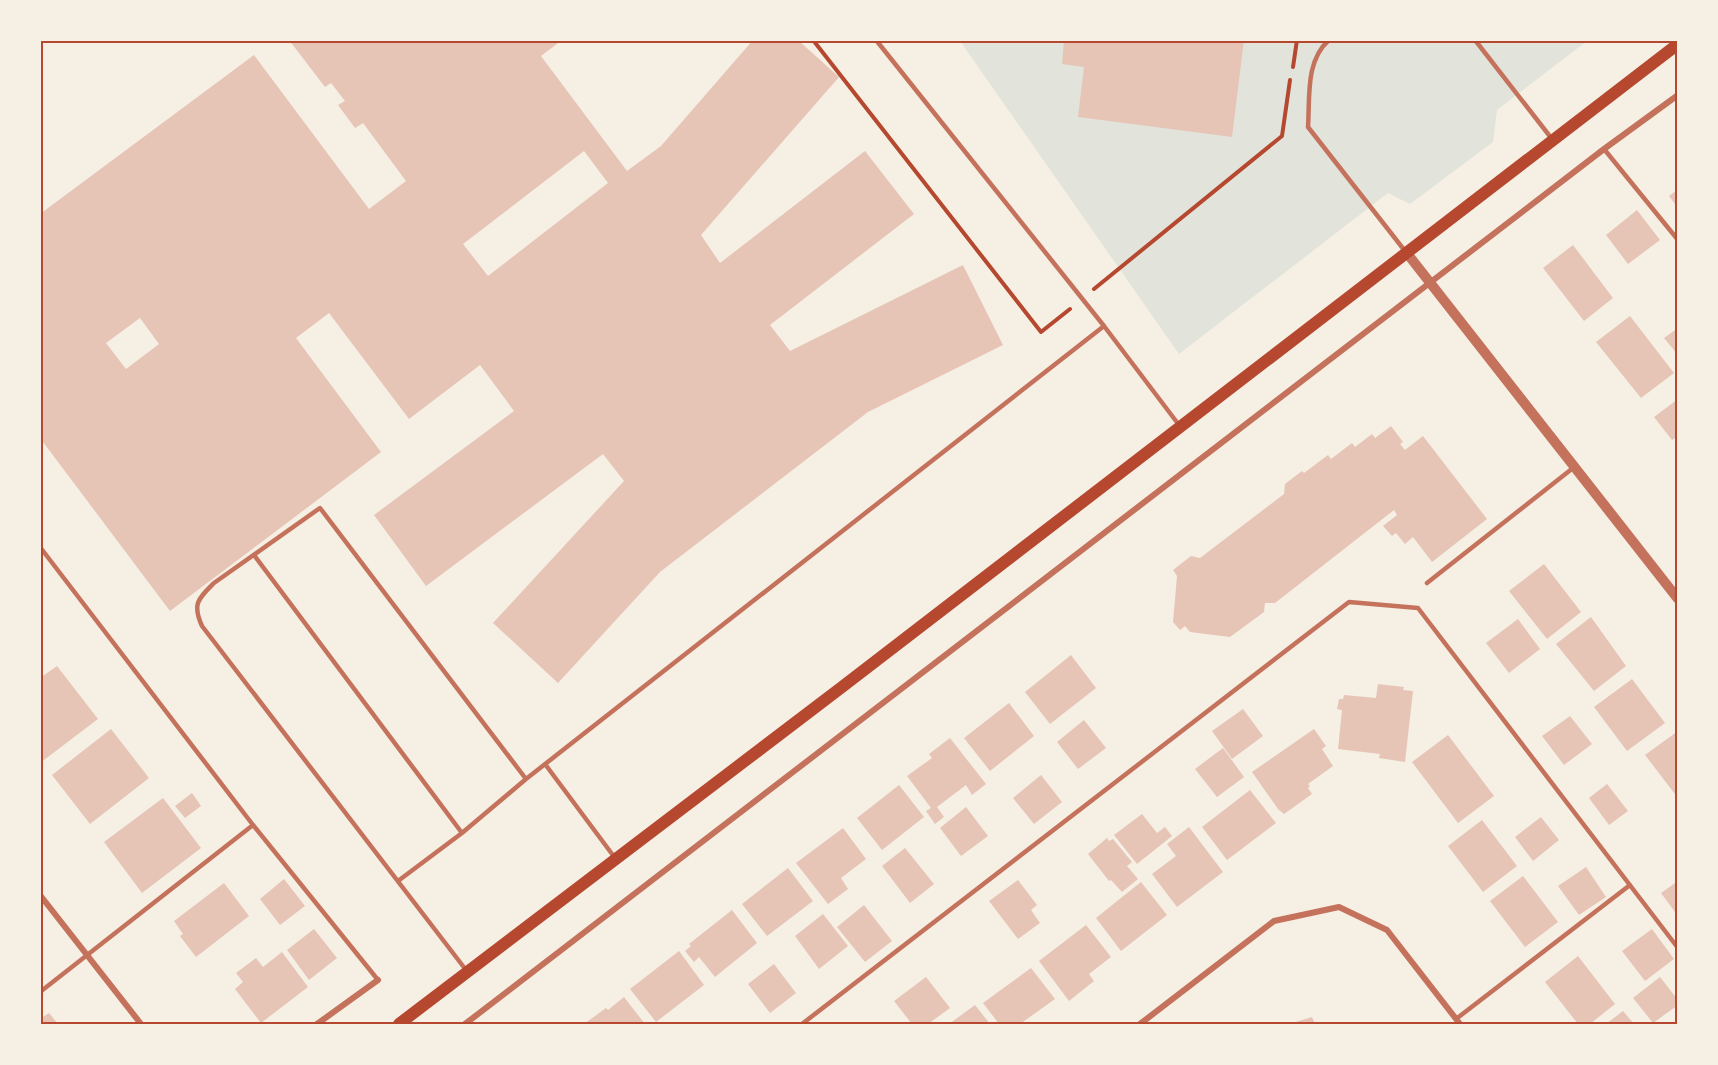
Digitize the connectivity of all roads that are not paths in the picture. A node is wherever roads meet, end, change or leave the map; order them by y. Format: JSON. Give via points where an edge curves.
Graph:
{"nodes":[{"id":1,"x":876,"y":40,"type":"edge"},
{"id":2,"x":1329,"y":40,"type":"edge"},
{"id":3,"x":1475,"y":40,"type":"edge"},
{"id":4,"x":1677,"y":44,"type":"edge"},
{"id":5,"x":1677,"y":95,"type":"edge"},
{"id":6,"x":1552,"y":139,"type":"junction"},
{"id":7,"x":1604,"y":149,"type":"junction"},
{"id":8,"x":1677,"y":240,"type":"edge"},
{"id":9,"x":1406,"y":252,"type":"junction"},
{"id":10,"x":1430,"y":283,"type":"junction"},
{"id":11,"x":1104,"y":326,"type":"junction"},
{"id":12,"x":1180,"y":426,"type":"junction"},
{"id":13,"x":1575,"y":466,"type":"junction"},
{"id":14,"x":40,"y":547,"type":"edge"},
{"id":15,"x":254,"y":555,"type":"junction"},
{"id":16,"x":1427,"y":583,"type":"dead end"},
{"id":17,"x":1677,"y":600,"type":"edge"},
{"id":18,"x":545,"y":764,"type":"junction"},
{"id":19,"x":526,"y":779,"type":"junction"},
{"id":20,"x":253,"y":825,"type":"junction"},
{"id":21,"x":462,"y":833,"type":"junction"},
{"id":22,"x":616,"y":859,"type":"junction"},
{"id":23,"x":398,"y":881,"type":"junction"},
{"id":24,"x":1630,"y":885,"type":"junction"},
{"id":25,"x":40,"y":895,"type":"edge"},
{"id":26,"x":1677,"y":948,"type":"edge"},
{"id":27,"x":87,"y":956,"type":"junction"},
{"id":28,"x":467,"y":972,"type":"junction"},
{"id":29,"x":378,"y":980,"type":"joint"},
{"id":30,"x":40,"y":992,"type":"edge"},
{"id":31,"x":1458,"y":1022,"type":"edge"},
{"id":32,"x":141,"y":1024,"type":"edge"},
{"id":33,"x":317,"y":1024,"type":"edge"},
{"id":34,"x":399,"y":1024,"type":"edge"},
{"id":35,"x":465,"y":1024,"type":"edge"},
{"id":36,"x":802,"y":1024,"type":"edge"},
{"id":37,"x":1140,"y":1024,"type":"edge"}],
"edges":[{"from":1,"to":11,"type":"lane"},
{"from":2,"to":9,"type":"lane","via":[[1321,47],[1311,72],[1308,127]]},
{"from":3,"to":6,"type":"lane"},
{"from":4,"to":6,"type":"main road"},
{"from":5,"to":7,"type":"street"},
{"from":6,"to":9,"type":"main road"},
{"from":7,"to":8,"type":"lane"},
{"from":7,"to":10,"type":"street"},
{"from":9,"to":10,"type":"street"},
{"from":9,"to":12,"type":"main road"},
{"from":10,"to":13,"type":"street"},
{"from":10,"to":35,"type":"street"},
{"from":11,"to":12,"type":"lane"},
{"from":11,"to":18,"type":"lane"},
{"from":12,"to":22,"type":"main road"},
{"from":13,"to":16,"type":"lane"},
{"from":13,"to":17,"type":"street"},
{"from":14,"to":20,"type":"lane"},
{"from":15,"to":19,"type":"lane","via":[[320,508]]},
{"from":15,"to":21,"type":"lane"},
{"from":15,"to":23,"type":"lane","via":[[200,597],[196,612],[202,626]]},
{"from":18,"to":19,"type":"lane"},
{"from":18,"to":22,"type":"lane"},
{"from":19,"to":21,"type":"lane"},
{"from":20,"to":27,"type":"lane"},
{"from":20,"to":29,"type":"lane"},
{"from":21,"to":23,"type":"lane"},
{"from":22,"to":28,"type":"main road"},
{"from":23,"to":28,"type":"lane"},
{"from":24,"to":26,"type":"lane"},
{"from":24,"to":31,"type":"lane"},
{"from":24,"to":36,"type":"lane","via":[[1418,608],[1349,602]]},
{"from":25,"to":27,"type":"street"},
{"from":27,"to":30,"type":"lane"},
{"from":27,"to":32,"type":"street"},
{"from":28,"to":34,"type":"main road"},
{"from":29,"to":33,"type":"street"},
{"from":31,"to":37,"type":"street","via":[[1388,930],[1340,907],[1274,921]]}]}
